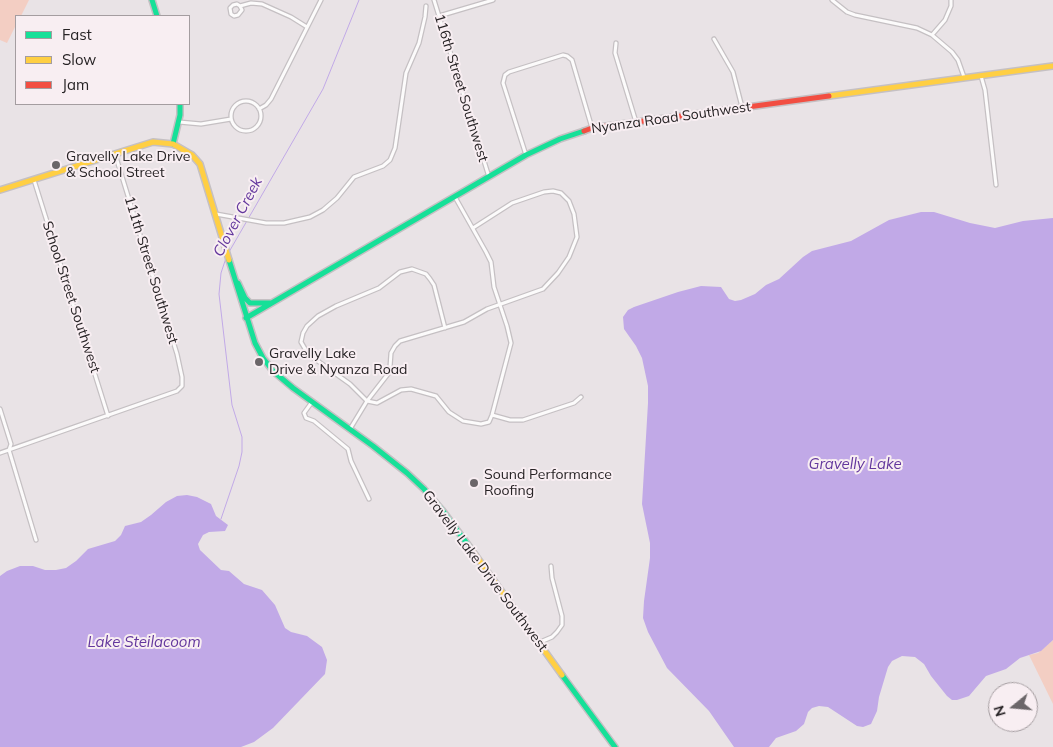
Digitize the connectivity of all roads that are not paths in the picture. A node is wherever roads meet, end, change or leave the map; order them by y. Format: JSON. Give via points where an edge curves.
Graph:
{"nodes":[{"id":1,"x":152,"y":0,"type":"edge"},
{"id":2,"x":321,"y":0,"type":"edge"},
{"id":3,"x":434,"y":0,"type":"edge"},
{"id":4,"x":493,"y":0,"type":"edge"},
{"id":5,"x":832,"y":0,"type":"edge"},
{"id":6,"x":951,"y":0,"type":"edge"},
{"id":7,"x":240,"y":6,"type":"dead end"},
{"id":8,"x":426,"y":6,"type":"dead end"},
{"id":9,"x":157,"y":15,"type":"edge"},
{"id":10,"x":439,"y":16,"type":"junction"},
{"id":11,"x":307,"y":27,"type":"junction"},
{"id":12,"x":932,"y":35,"type":"junction"},
{"id":13,"x":714,"y":39,"type":"dead end"},
{"id":14,"x":616,"y":44,"type":"dead end"},
{"id":15,"x":1053,"y":66,"type":"edge"},
{"id":16,"x":980,"y":76,"type":"junction"},
{"id":17,"x":964,"y":77,"type":"junction"},
{"id":18,"x":180,"y":105,"type":"edge"},
{"id":19,"x":742,"y":107,"type":"junction"},
{"id":20,"x":259,"y":110,"type":"junction"},
{"id":21,"x":231,"y":119,"type":"junction"},
{"id":22,"x":179,"y":122,"type":"junction"},
{"id":23,"x":636,"y":122,"type":"junction"},
{"id":24,"x":592,"y":128,"type":"junction"},
{"id":25,"x":173,"y":144,"type":"junction"},
{"id":26,"x":115,"y":153,"type":"junction"},
{"id":27,"x":526,"y":155,"type":"junction"},
{"id":28,"x":489,"y":177,"type":"junction"},
{"id":29,"x":34,"y":179,"type":"junction"},
{"id":30,"x":996,"y":185,"type":"dead end"},
{"id":31,"x":0,"y":190,"type":"edge"},
{"id":32,"x":455,"y":196,"type":"junction"},
{"id":33,"x":216,"y":214,"type":"junction"},
{"id":34,"x":473,"y":228,"type":"junction"},
{"id":35,"x":232,"y":272,"type":"junction"},
{"id":36,"x":274,"y":302,"type":"junction"},
{"id":37,"x":500,"y":304,"type":"junction"},
{"id":38,"x":246,"y":318,"type":"junction"},
{"id":39,"x":445,"y":328,"type":"junction"},
{"id":40,"x":581,"y":397,"type":"dead end"},
{"id":41,"x":312,"y":402,"type":"junction"},
{"id":42,"x":367,"y":402,"type":"junction"},
{"id":43,"x":0,"y":410,"type":"edge"},
{"id":44,"x":492,"y":415,"type":"junction"},
{"id":45,"x":108,"y":416,"type":"junction"},
{"id":46,"x":350,"y":429,"type":"junction"},
{"id":47,"x":9,"y":450,"type":"junction"},
{"id":48,"x":0,"y":453,"type":"edge"},
{"id":49,"x":369,"y":499,"type":"dead end"},
{"id":50,"x":36,"y":540,"type":"dead end"},
{"id":51,"x":551,"y":566,"type":"dead end"},
{"id":52,"x":538,"y":643,"type":"junction"},
{"id":53,"x":615,"y":747,"type":"edge"}],
"edges":[{"from":1,"to":9,"type":"main road"},
{"from":2,"to":11,"type":"street"},
{"from":3,"to":10,"type":"street","name":"116th Street Southwest"},
{"from":4,"to":10,"type":"street"},
{"from":5,"to":12,"type":"street","via":[[855,15],[917,28]]},
{"from":6,"to":12,"type":"street","via":[[945,20]]},
{"from":7,"to":11,"type":"street","via":[[262,4]]},
{"from":8,"to":33,"type":"street","via":[[418,43],[406,74],[395,148],[390,160],[354,178],[337,198],[314,216],[284,223],[254,222]]},
{"from":10,"to":28,"type":"street","name":"116th Street Southwest"},
{"from":11,"to":20,"type":"street","via":[[271,99]]},
{"from":12,"to":17,"type":"street","via":[[952,52]]},
{"from":13,"to":19,"type":"street","via":[[733,72]]},
{"from":14,"to":23,"type":"street","via":[[615,54]]},
{"from":15,"to":16,"type":"main road","name":"Nyanza Road Southwest"},
{"from":16,"to":17,"type":"main road","name":"Nyanza Road Southwest"},
{"from":16,"to":30,"type":"street","via":[[985,90]]},
{"from":17,"to":19,"type":"main road","name":"Nyanza Road Southwest"},
{"from":18,"to":22,"type":"main road"},
{"from":19,"to":23,"type":"main road","name":"Nyanza Road Southwest"},
{"from":20,"to":21,"type":"street","via":[[250,102],[240,102],[233,109]]},
{"from":20,"to":21,"type":"street","via":[[260,121],[249,131],[236,127]]},
{"from":21,"to":22,"type":"street","via":[[201,124]]},
{"from":22,"to":25,"type":"main road"},
{"from":23,"to":24,"type":"main road","name":"Nyanza Road Southwest"},
{"from":24,"to":27,"type":"main road","name":"Nyanza Road Southwest"},
{"from":24,"to":27,"type":"street","via":[[572,60],[567,56],[509,72],[503,83]]},
{"from":25,"to":26,"type":"main road","via":[[153,142]]},
{"from":25,"to":33,"type":"main road","name":"Gravelly Lake Drive Southwest","via":[[188,151],[200,164]]},
{"from":26,"to":29,"type":"main road"},
{"from":26,"to":45,"type":"street","name":"111th Street Southwest","via":[[182,378],[177,391]]},
{"from":27,"to":28,"type":"main road","name":"Nyanza Road Southwest"},
{"from":28,"to":32,"type":"main road","name":"Nyanza Road Southwest"},
{"from":29,"to":31,"type":"main road"},
{"from":29,"to":45,"type":"street","name":"School Street Southwest"},
{"from":32,"to":34,"type":"street"},
{"from":32,"to":36,"type":"main road","name":"Nyanza Road Southwest"},
{"from":33,"to":35,"type":"main road","name":"Gravelly Lake Drive Southwest"},
{"from":34,"to":37,"type":"street","via":[[491,262]]},
{"from":34,"to":37,"type":"street","via":[[517,201],[544,192],[562,194],[572,207],[576,240],[558,273],[543,289]]},
{"from":35,"to":36,"type":"main road","via":[[250,303]]},
{"from":35,"to":38,"type":"main road","name":"Gravelly Lake Drive Southwest"},
{"from":36,"to":38,"type":"main road","name":"Nyanza Road Southwest"},
{"from":37,"to":39,"type":"street","via":[[468,321]]},
{"from":37,"to":44,"type":"street","via":[[511,343]]},
{"from":38,"to":41,"type":"main road","name":"Gravelly Lake Drive Southwest","via":[[255,343],[270,367]]},
{"from":39,"to":42,"type":"street","via":[[400,341],[391,354],[388,374]]},
{"from":39,"to":42,"type":"street","via":[[434,285],[423,272],[412,269],[400,272],[373,291],[336,306],[307,326],[301,342],[308,354],[350,384]]},
{"from":40,"to":44,"type":"street","via":[[574,403],[523,420]]},
{"from":41,"to":46,"type":"main road","name":"Gravelly Lake Drive Southwest"},
{"from":41,"to":49,"type":"street","via":[[304,413],[306,418],[348,449]]},
{"from":42,"to":44,"type":"street","via":[[377,402],[401,390],[411,389],[436,396],[449,412],[466,422],[486,424]]},
{"from":42,"to":46,"type":"street"},
{"from":43,"to":47,"type":"street","via":[[11,444]]},
{"from":45,"to":47,"type":"street"},
{"from":46,"to":52,"type":"main road","name":"Gravelly Lake Drive Southwest","via":[[424,489]]},
{"from":47,"to":48,"type":"street"},
{"from":47,"to":50,"type":"street"},
{"from":51,"to":52,"type":"street","via":[[562,624],[552,637]]},
{"from":52,"to":53,"type":"main road","name":"Gravelly Lake Drive Southwest"}]}
